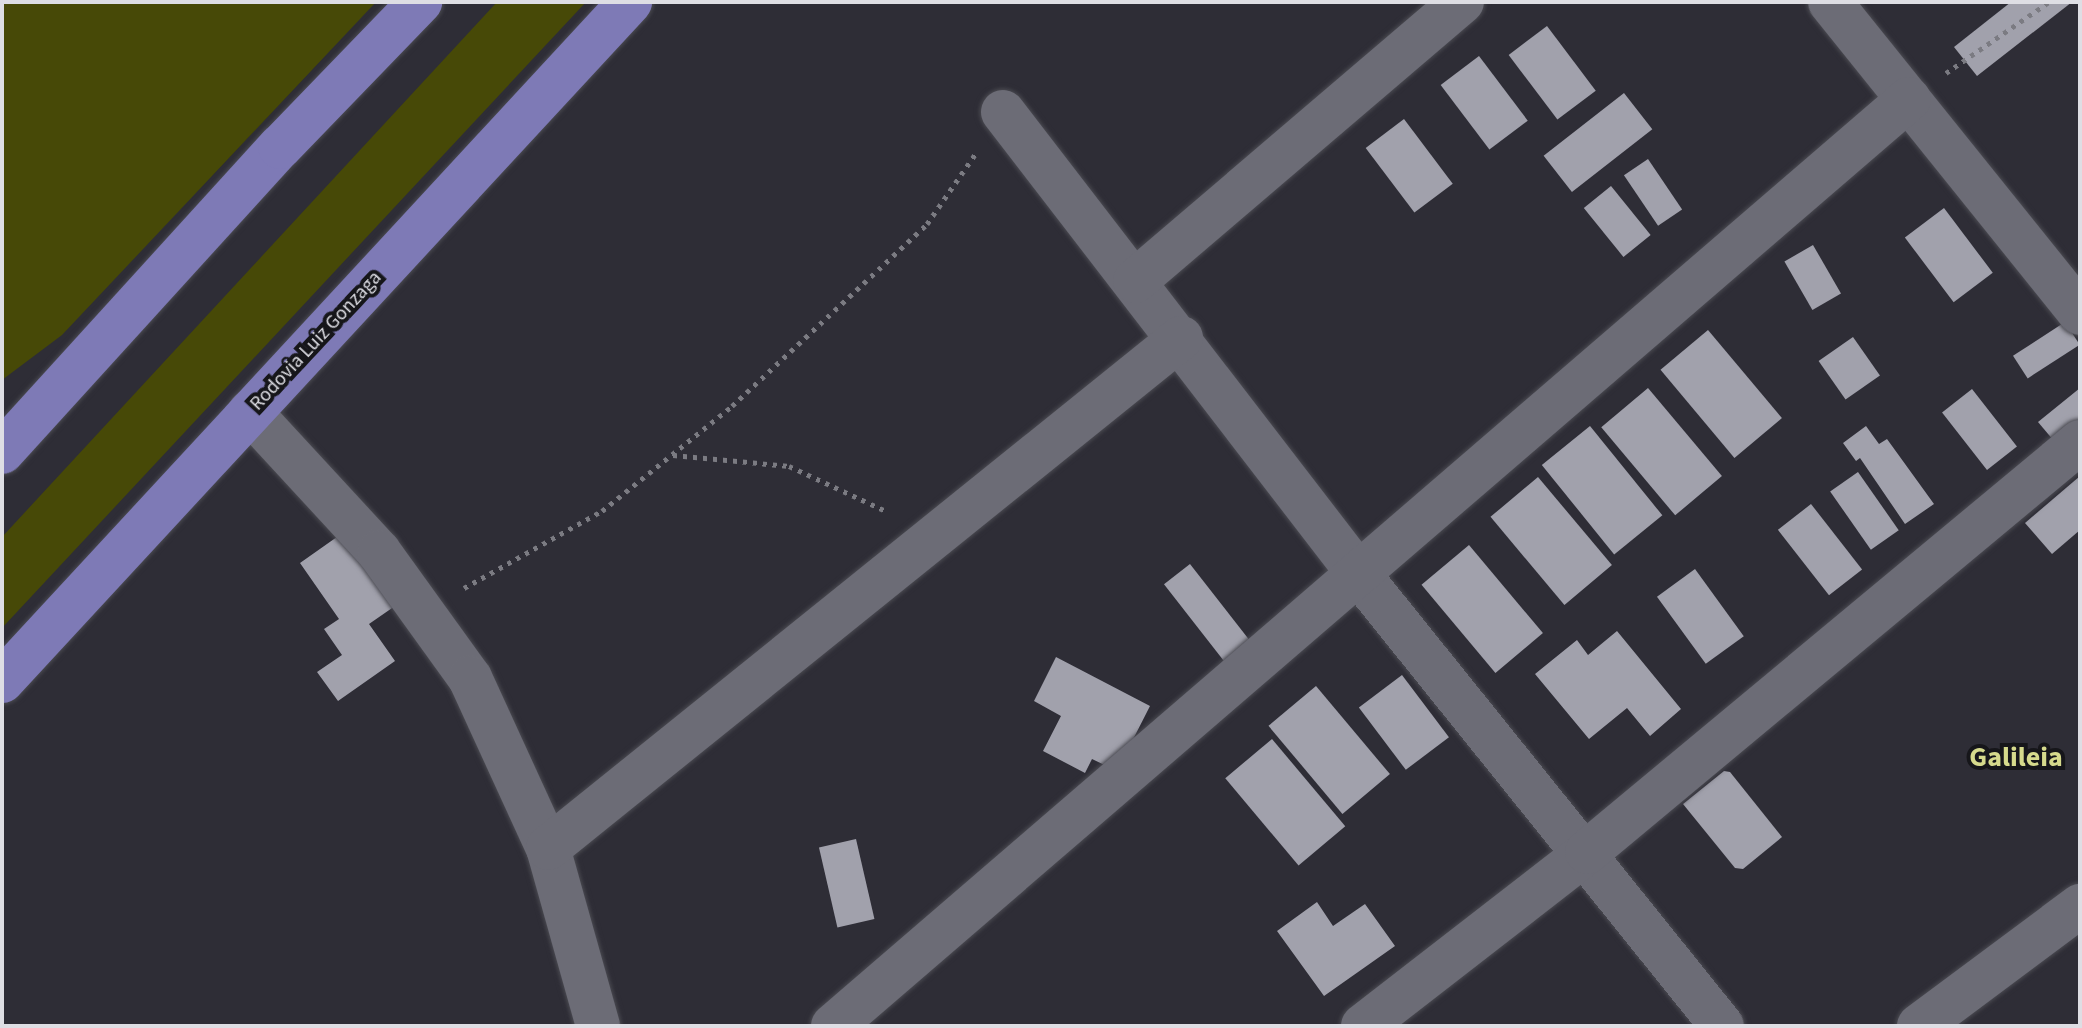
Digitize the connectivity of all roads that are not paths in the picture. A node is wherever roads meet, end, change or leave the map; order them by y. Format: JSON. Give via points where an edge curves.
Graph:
{"nodes":[{"id":1,"x":420,"y":2,"type":"edge"},
{"id":2,"x":630,"y":2,"type":"edge"},
{"id":3,"x":1462,"y":2,"type":"edge"},
{"id":4,"x":1830,"y":2,"type":"edge"},
{"id":5,"x":1909,"y":99,"type":"junction"},
{"id":6,"x":1003,"y":112,"type":"road end"},
{"id":7,"x":1135,"y":281,"type":"junction"},
{"id":8,"x":2080,"y":313,"type":"edge"},
{"id":9,"x":1181,"y":338,"type":"junction"},
{"id":10,"x":250,"y":412,"type":"junction"},
{"id":11,"x":2080,"y":442,"type":"edge"},
{"id":12,"x":2,"y":452,"type":"edge"},
{"id":13,"x":1361,"y":577,"type":"junction"},
{"id":14,"x":2,"y":681,"type":"edge"},
{"id":15,"x":548,"y":848,"type":"junction"},
{"id":16,"x":1587,"y":852,"type":"junction"},
{"id":17,"x":2080,"y":906,"type":"edge"},
{"id":18,"x":598,"y":1026,"type":"edge"},
{"id":19,"x":833,"y":1026,"type":"edge"},
{"id":20,"x":1363,"y":1026,"type":"edge"},
{"id":21,"x":1722,"y":1026,"type":"edge"},
{"id":22,"x":1919,"y":1026,"type":"edge"}],
"edges":[{"from":1,"to":12,"type":"highway"},
{"from":2,"to":10,"type":"highway","name":"Rodovia Luiz Gonzaga"},
{"from":3,"to":7,"type":"street"},
{"from":4,"to":5,"type":"street"},
{"from":5,"to":8,"type":"street"},
{"from":5,"to":13,"type":"street"},
{"from":6,"to":7,"type":"street"},
{"from":7,"to":9,"type":"street"},
{"from":9,"to":13,"type":"street"},
{"from":9,"to":15,"type":"street"},
{"from":10,"to":14,"type":"highway","name":"Rodovia Luiz Gonzaga"},
{"from":10,"to":15,"type":"street","via":[[379,552],[470,678]]},
{"from":11,"to":16,"type":"street"},
{"from":13,"to":16,"type":"street"},
{"from":13,"to":19,"type":"street"},
{"from":15,"to":18,"type":"street"},
{"from":16,"to":20,"type":"street"},
{"from":16,"to":21,"type":"street"},
{"from":17,"to":22,"type":"street"}]}
